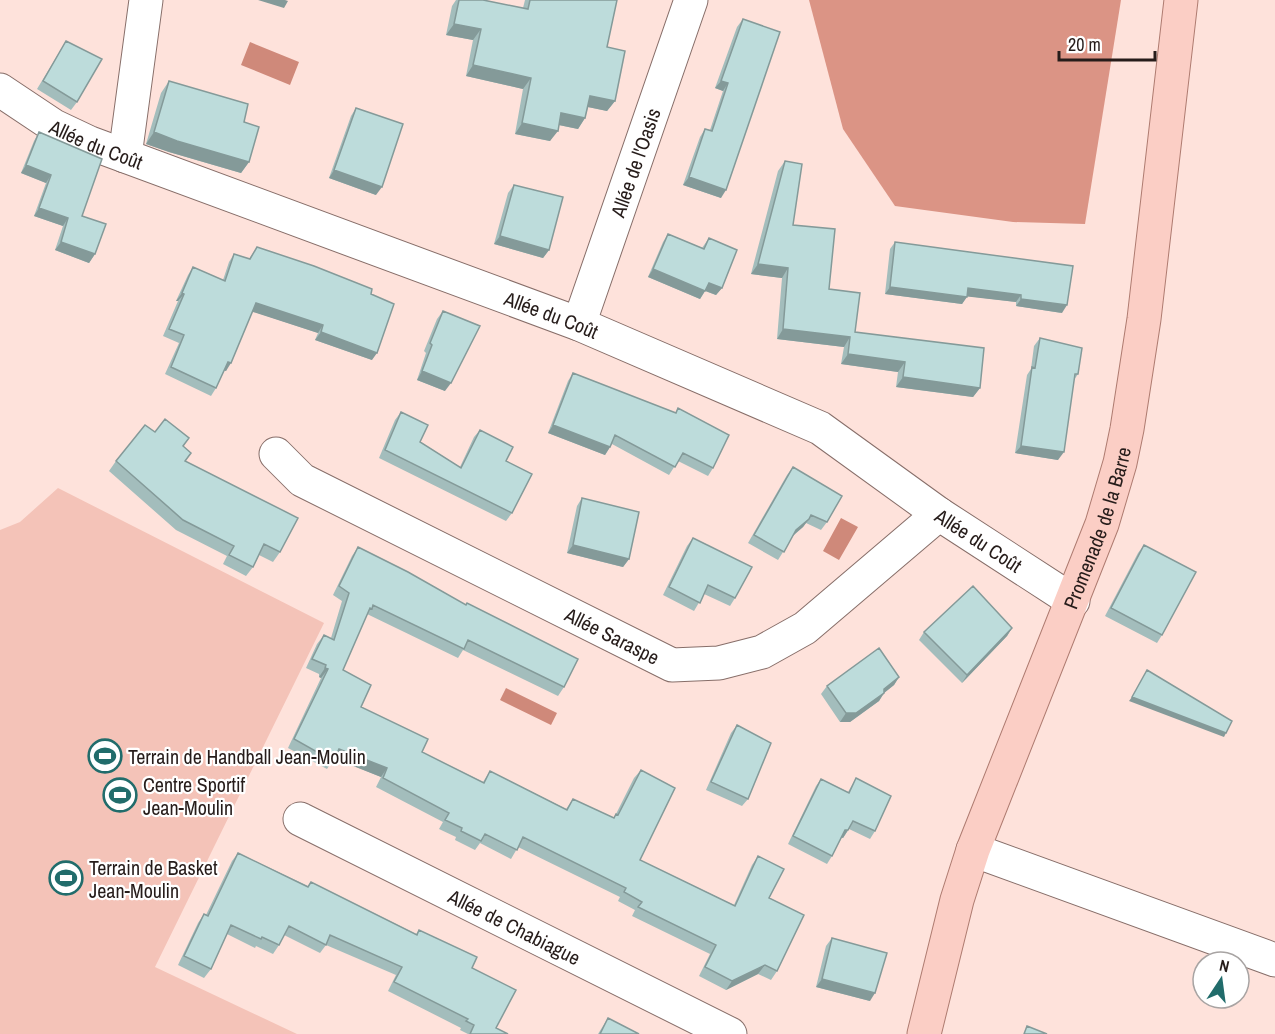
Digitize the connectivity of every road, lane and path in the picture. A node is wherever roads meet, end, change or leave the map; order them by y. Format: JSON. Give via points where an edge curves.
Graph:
{"nodes":[{"id":1,"x":147,"y":0,"type":"edge"},
{"id":2,"x":691,"y":0,"type":"edge"},
{"id":3,"x":1181,"y":0,"type":"edge"},
{"id":4,"x":0,"y":90,"type":"edge"},
{"id":5,"x":125,"y":156,"type":"junction"},
{"id":6,"x":579,"y":324,"type":"junction"},
{"id":7,"x":276,"y":454,"type":"dead end"},
{"id":8,"x":939,"y":514,"type":"junction"},
{"id":9,"x":1072,"y":601,"type":"junction"},
{"id":10,"x":300,"y":819,"type":"dead end"},
{"id":11,"x":973,"y":850,"type":"junction"},
{"id":12,"x":1275,"y":960,"type":"edge"},
{"id":13,"x":730,"y":1034,"type":"edge"},
{"id":14,"x":924,"y":1034,"type":"edge"}],
"edges":[{"from":1,"to":5,"type":"street"},
{"from":2,"to":6,"type":"street","name":"Allée de l'Oasis"},
{"from":3,"to":9,"type":"main road","name":"Promenade de la Barre","via":[[1144,319],[1127,429],[1102,524]]},
{"from":4,"to":5,"type":"street","name":"Allée du Coût","via":[[54,126]]},
{"from":5,"to":6,"type":"street","name":"Allée du Coût"},
{"from":6,"to":8,"type":"street","name":"Allée du Coût","via":[[820,428]]},
{"from":7,"to":8,"type":"street","name":"Allée Saraspe","via":[[302,480],[672,665],[719,663],[762,652],[805,628]]},
{"from":8,"to":9,"type":"street","name":"Allée du Coût"},
{"from":9,"to":11,"type":"main road","name":"Promenade de la Barre"},
{"from":10,"to":13,"type":"street","name":"Allée de Chabiague"},
{"from":11,"to":12,"type":"street"},
{"from":11,"to":14,"type":"main road","name":"Promenade de la Barre"}]}
